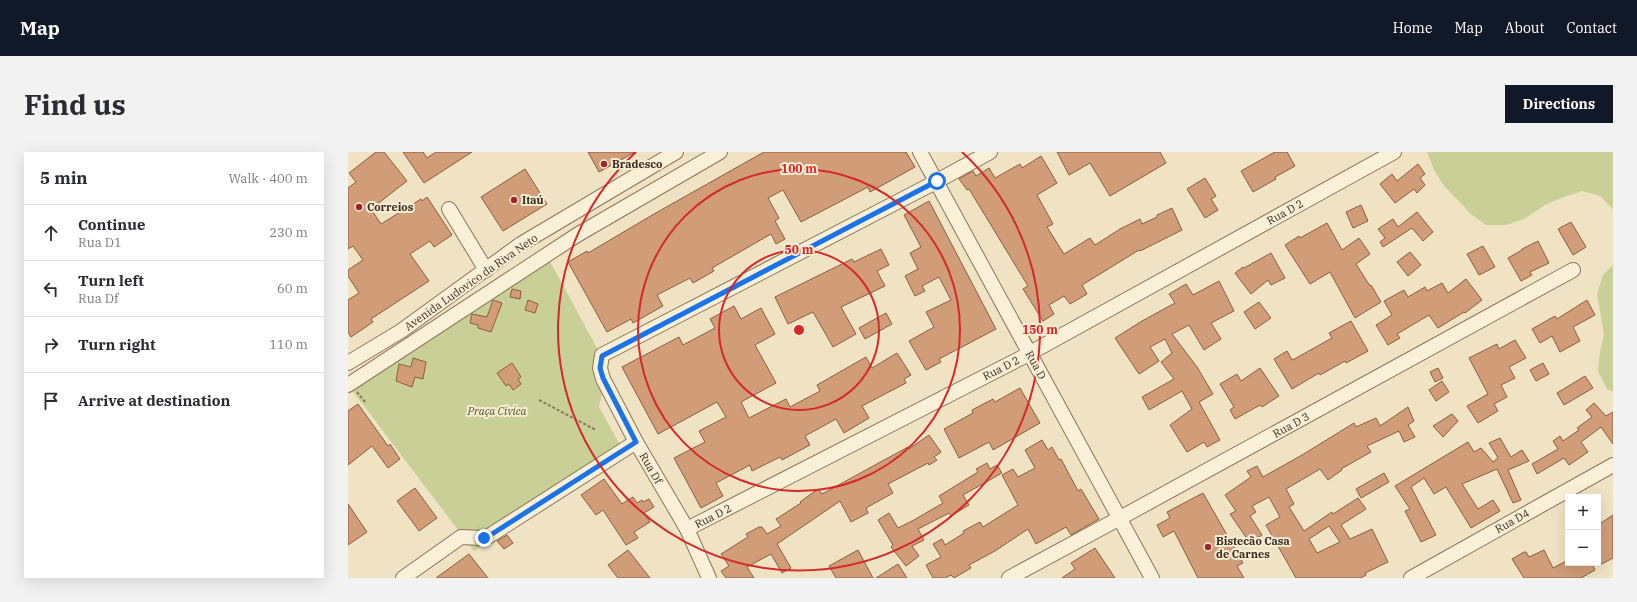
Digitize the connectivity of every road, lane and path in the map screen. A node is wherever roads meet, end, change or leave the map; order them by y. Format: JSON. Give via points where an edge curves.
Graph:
{"nodes":[{"id":1,"x":676,"y":152,"type":"edge"},
{"id":2,"x":720,"y":152,"type":"edge"},
{"id":3,"x":920,"y":152,"type":"edge"},
{"id":4,"x":990,"y":152,"type":"edge"},
{"id":5,"x":1394,"y":152,"type":"edge"},
{"id":6,"x":937,"y":181,"type":"junction"},
{"id":7,"x":449,"y":209,"type":"dead end"},
{"id":8,"x":486,"y":270,"type":"junction"},
{"id":9,"x":1573,"y":270,"type":"dead end"},
{"id":10,"x":1030,"y":353,"type":"junction"},
{"id":11,"x":348,"y":363,"type":"edge"},
{"id":12,"x":348,"y":385,"type":"edge"},
{"id":13,"x":539,"y":400,"type":"dead end"},
{"id":14,"x":596,"y":430,"type":"dead end"},
{"id":15,"x":636,"y":442,"type":"junction"},
{"id":16,"x":1613,"y":465,"type":"edge"},
{"id":17,"x":1120,"y":518,"type":"junction"},
{"id":18,"x":687,"y":530,"type":"junction"},
{"id":19,"x":403,"y":578,"type":"edge"},
{"id":20,"x":709,"y":578,"type":"edge"},
{"id":21,"x":1009,"y":578,"type":"edge"},
{"id":22,"x":1152,"y":578,"type":"edge"},
{"id":23,"x":1411,"y":578,"type":"edge"}],
"edges":[{"from":1,"to":8,"type":"street","name":"Avenida Ludovico da Riva Neto","via":[[521,244]]},
{"from":2,"to":12,"type":"street","via":[[577,235]]},
{"from":3,"to":6,"type":"street","name":"Rua D"},
{"from":4,"to":6,"type":"street"},
{"from":5,"to":10,"type":"street","name":"Rua D 2"},
{"from":6,"to":10,"type":"street","name":"Rua D"},
{"from":6,"to":15,"type":"street","name":"Rua Df","via":[[602,356],[600,368],[603,378]]},
{"from":7,"to":8,"type":"street"},
{"from":8,"to":11,"type":"street","name":"Avenida Ludovico da Riva Neto","via":[[402,331]]},
{"from":9,"to":17,"type":"street","name":"Rua D 3"},
{"from":10,"to":17,"type":"street","name":"Rua D"},
{"from":10,"to":18,"type":"street","name":"Rua D 2"},
{"from":13,"to":14,"type":"path"},
{"from":15,"to":18,"type":"street","name":"Rua Df"},
{"from":15,"to":19,"type":"street","via":[[489,536],[462,537]]},
{"from":16,"to":23,"type":"street","name":"Rua D4"},
{"from":17,"to":21,"type":"street","name":"Rua D 3"},
{"from":17,"to":22,"type":"street","name":"Rua D"},
{"from":18,"to":20,"type":"street","name":"Rua Df"}]}
